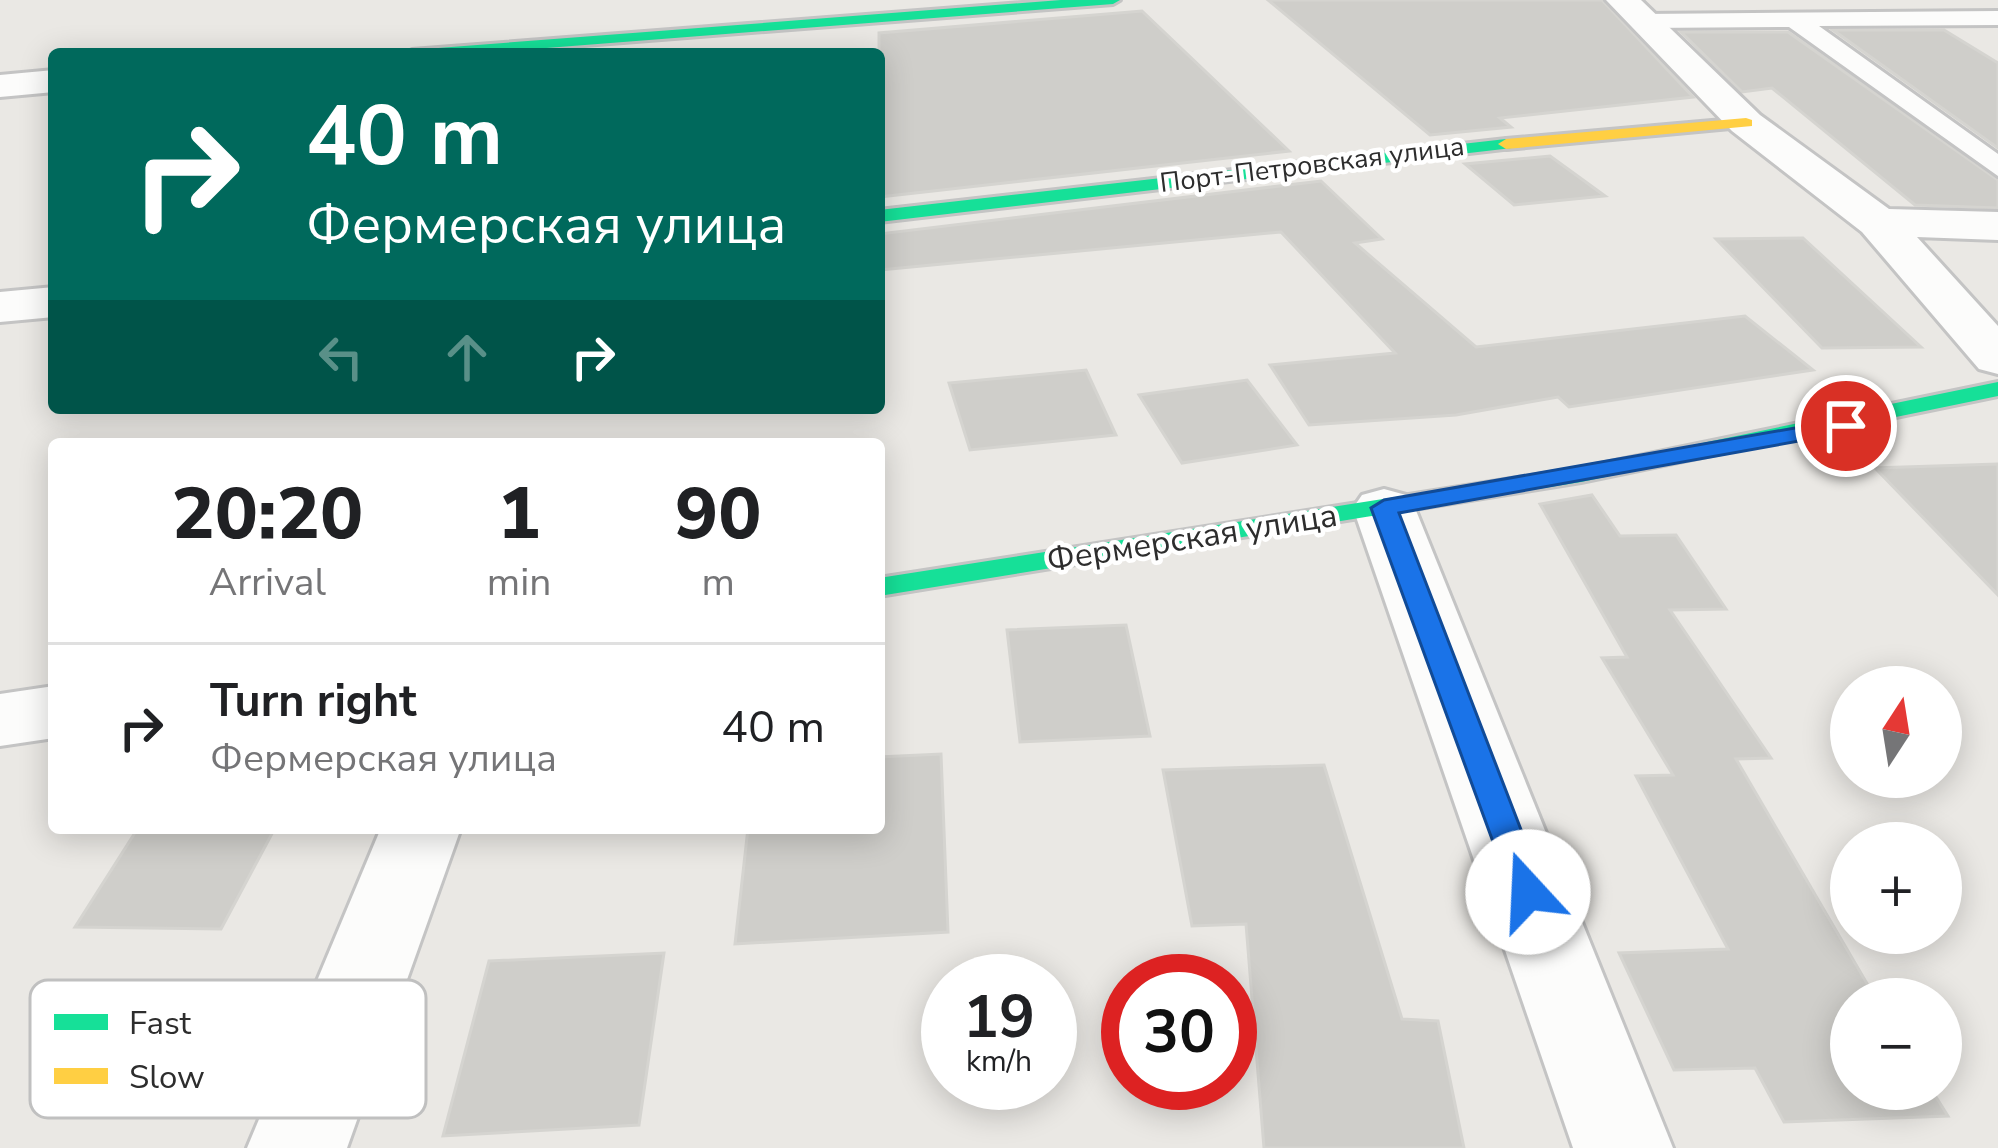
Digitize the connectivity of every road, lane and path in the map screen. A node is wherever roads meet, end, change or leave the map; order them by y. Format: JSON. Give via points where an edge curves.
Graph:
{"nodes":[{"id":1,"x":1113,"y":0,"type":"edge"},
{"id":2,"x":1633,"y":10,"type":"edge"},
{"id":3,"x":1950,"y":18,"type":"junction"},
{"id":4,"x":1998,"y":18,"type":"edge"},
{"id":5,"x":1795,"y":20,"type":"junction"},
{"id":6,"x":1998,"y":46,"type":"edge"},
{"id":7,"x":490,"y":48,"type":"edge"},
{"id":8,"x":48,"y":82,"type":"edge"},
{"id":9,"x":0,"y":86,"type":"edge"},
{"id":10,"x":1746,"y":123,"type":"junction"},
{"id":11,"x":1998,"y":167,"type":"edge"},
{"id":12,"x":885,"y":215,"type":"edge"},
{"id":13,"x":1878,"y":222,"type":"junction"},
{"id":14,"x":1998,"y":226,"type":"edge"},
{"id":15,"x":48,"y":303,"type":"edge"},
{"id":16,"x":0,"y":307,"type":"edge"},
{"id":17,"x":1998,"y":358,"type":"edge"},
{"id":18,"x":1998,"y":389,"type":"edge"},
{"id":19,"x":1384,"y":508,"type":"junction"},
{"id":20,"x":885,"y":586,"type":"edge"},
{"id":21,"x":48,"y":713,"type":"edge"},
{"id":22,"x":0,"y":720,"type":"edge"},
{"id":23,"x":419,"y":834,"type":"edge"},
{"id":24,"x":362,"y":980,"type":"edge"},
{"id":25,"x":309,"y":1118,"type":"edge"},
{"id":26,"x":297,"y":1148,"type":"edge"},
{"id":27,"x":1624,"y":1148,"type":"edge"}],
"edges":[{"from":1,"to":7,"type":"street"},
{"from":2,"to":5,"type":"lane"},
{"from":2,"to":10,"type":"street"},
{"from":3,"to":4,"type":"lane"},
{"from":3,"to":5,"type":"lane"},
{"from":3,"to":6,"type":"lane"},
{"from":5,"to":11,"type":"lane"},
{"from":8,"to":9,"type":"street"},
{"from":10,"to":12,"type":"street","name":"Порт-Петровская улица"},
{"from":10,"to":13,"type":"street"},
{"from":13,"to":14,"type":"street"},
{"from":13,"to":17,"type":"street"},
{"from":15,"to":16,"type":"street"},
{"from":18,"to":19,"type":"street","name":"Фермерская улица","via":[[1846,426]]},
{"from":19,"to":20,"type":"street","name":"Фермерская улица"},
{"from":19,"to":27,"type":"street"},
{"from":21,"to":22,"type":"street"},
{"from":23,"to":24,"type":"street"},
{"from":25,"to":26,"type":"street"}]}
